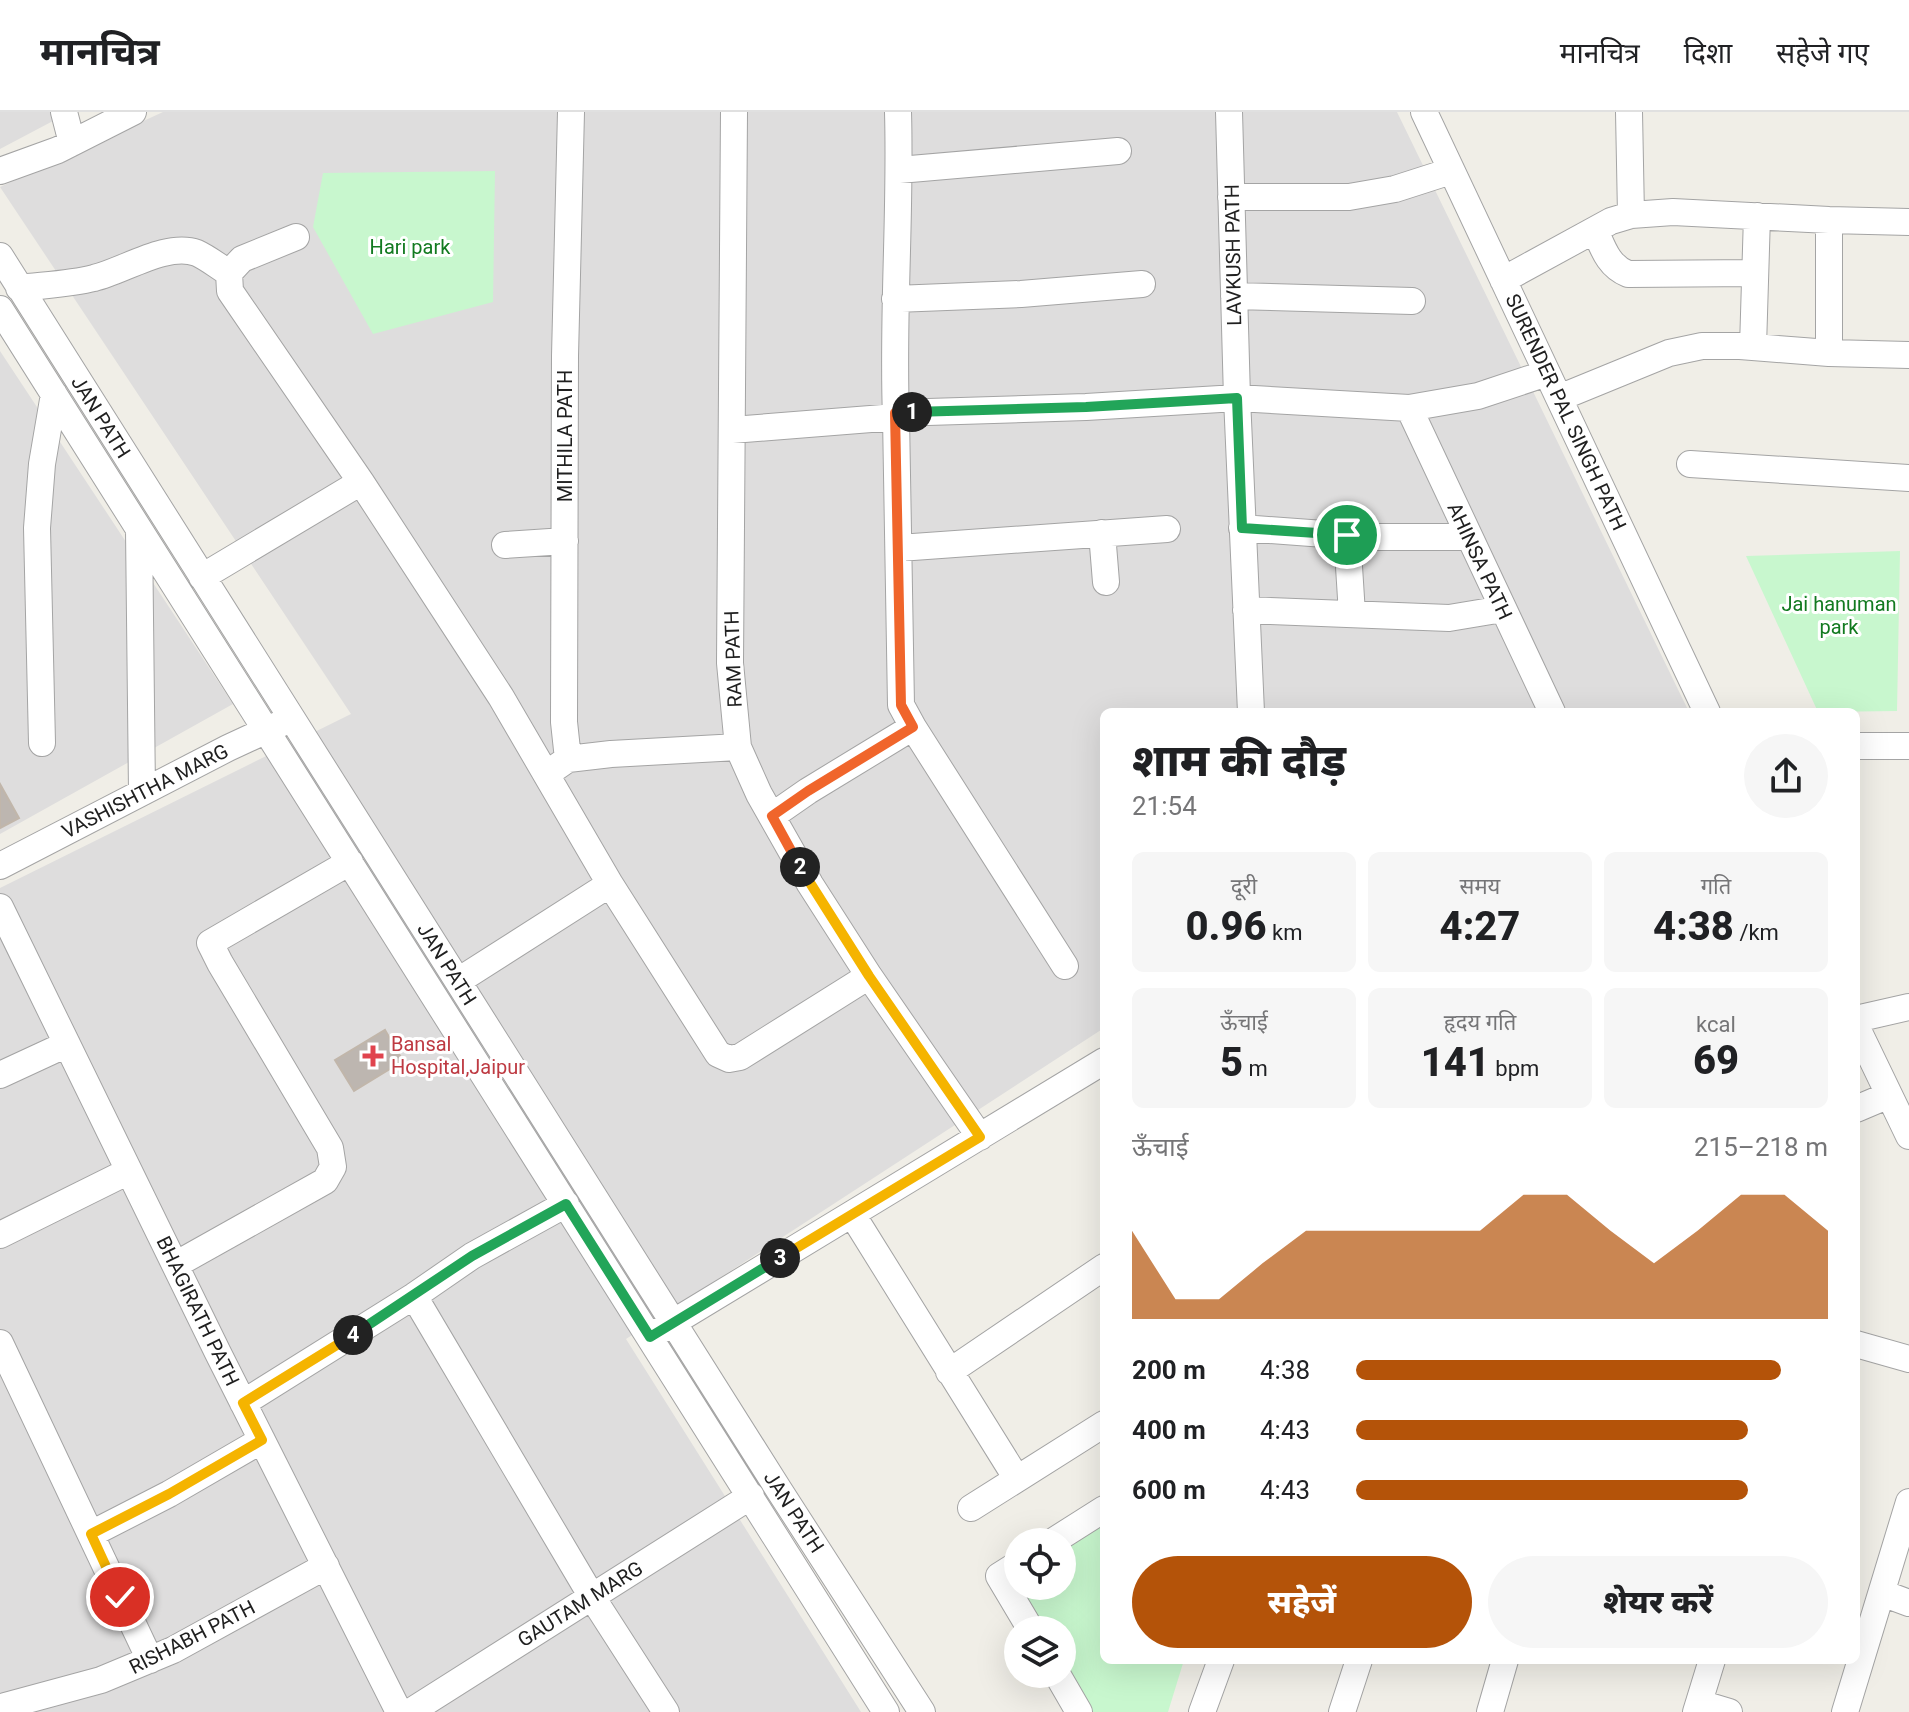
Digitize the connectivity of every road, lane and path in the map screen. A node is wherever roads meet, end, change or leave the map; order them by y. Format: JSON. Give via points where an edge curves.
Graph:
{"nodes":[{"id":1,"x":64,"y":112,"type":"edge"},
{"id":2,"x":133,"y":112,"type":"edge"},
{"id":3,"x":571,"y":112,"type":"edge"},
{"id":4,"x":734,"y":112,"type":"edge"},
{"id":5,"x":898,"y":112,"type":"edge"},
{"id":6,"x":1229,"y":112,"type":"edge"},
{"id":7,"x":1424,"y":112,"type":"edge"},
{"id":8,"x":1629,"y":112,"type":"edge"},
{"id":9,"x":72,"y":143,"type":"junction"},
{"id":10,"x":1118,"y":151,"type":"dead end"},
{"id":11,"x":899,"y":170,"type":"junction"},
{"id":12,"x":0,"y":171,"type":"edge"},
{"id":13,"x":1451,"y":171,"type":"junction"},
{"id":14,"x":1231,"y":197,"type":"junction"},
{"id":15,"x":1631,"y":215,"type":"junction"},
{"id":16,"x":1757,"y":216,"type":"junction"},
{"id":17,"x":1829,"y":220,"type":"junction"},
{"id":18,"x":1909,"y":222,"type":"edge"},
{"id":19,"x":1595,"y":230,"type":"junction"},
{"id":20,"x":296,"y":237,"type":"dead end"},
{"id":21,"x":0,"y":256,"type":"edge"},
{"id":22,"x":229,"y":273,"type":"junction"},
{"id":23,"x":1755,"y":273,"type":"junction"},
{"id":24,"x":1503,"y":280,"type":"junction"},
{"id":25,"x":1142,"y":284,"type":"dead end"},
{"id":26,"x":19,"y":288,"type":"junction"},
{"id":27,"x":1234,"y":296,"type":"junction"},
{"id":28,"x":895,"y":299,"type":"junction"},
{"id":29,"x":1412,"y":301,"type":"dead end"},
{"id":30,"x":0,"y":311,"type":"edge"},
{"id":31,"x":1753,"y":347,"type":"junction"},
{"id":32,"x":1829,"y":353,"type":"junction"},
{"id":33,"x":1909,"y":355,"type":"edge"},
{"id":34,"x":1547,"y":373,"type":"junction"},
{"id":35,"x":54,"y":394,"type":"junction"},
{"id":36,"x":1237,"y":398,"type":"junction"},
{"id":37,"x":1559,"y":398,"type":"junction"},
{"id":38,"x":1409,"y":408,"type":"junction"},
{"id":39,"x":896,"y":415,"type":"junction"},
{"id":40,"x":732,"y":430,"type":"junction"},
{"id":41,"x":1690,"y":464,"type":"dead end"},
{"id":42,"x":1909,"y":478,"type":"edge"},
{"id":43,"x":361,"y":482,"type":"junction"},
{"id":44,"x":1242,"y":528,"type":"junction"},
{"id":45,"x":1167,"y":529,"type":"dead end"},
{"id":46,"x":139,"y":530,"type":"junction"},
{"id":47,"x":1102,"y":533,"type":"junction"},
{"id":48,"x":1347,"y":535,"type":"junction"},
{"id":49,"x":1469,"y":537,"type":"junction"},
{"id":50,"x":565,"y":541,"type":"junction"},
{"id":51,"x":505,"y":545,"type":"dead end"},
{"id":52,"x":899,"y":548,"type":"junction"},
{"id":53,"x":202,"y":577,"type":"junction"},
{"id":54,"x":1106,"y":582,"type":"dead end"},
{"id":55,"x":1503,"y":609,"type":"junction"},
{"id":56,"x":1246,"y":610,"type":"junction"},
{"id":57,"x":1352,"y":614,"type":"junction"},
{"id":58,"x":1251,"y":708,"type":"edge"},
{"id":59,"x":1550,"y":708,"type":"edge"},
{"id":60,"x":1705,"y":708,"type":"edge"},
{"id":61,"x":292,"y":718,"type":"junction"},
{"id":62,"x":913,"y":727,"type":"junction"},
{"id":63,"x":267,"y":730,"type":"junction"},
{"id":64,"x":42,"y":743,"type":"dead end"},
{"id":65,"x":1860,"y":746,"type":"edge"},
{"id":66,"x":1909,"y":746,"type":"edge"},
{"id":67,"x":738,"y":747,"type":"junction"},
{"id":68,"x":568,"y":759,"type":"junction"},
{"id":69,"x":546,"y":774,"type":"junction"},
{"id":70,"x":142,"y":792,"type":"junction"},
{"id":71,"x":772,"y":816,"type":"junction"},
{"id":72,"x":350,"y":862,"type":"junction"},
{"id":73,"x":0,"y":866,"type":"edge"},
{"id":74,"x":610,"y":884,"type":"junction"},
{"id":75,"x":0,"y":907,"type":"edge"},
{"id":76,"x":1065,"y":966,"type":"dead end"},
{"id":77,"x":869,"y":976,"type":"junction"},
{"id":78,"x":458,"y":981,"type":"junction"},
{"id":79,"x":1909,"y":1007,"type":"edge"},
{"id":80,"x":1860,"y":1018,"type":"edge"},
{"id":81,"x":1860,"y":1034,"type":"edge"},
{"id":82,"x":67,"y":1044,"type":"junction"},
{"id":83,"x":1100,"y":1063,"type":"edge"},
{"id":84,"x":0,"y":1075,"type":"edge"},
{"id":85,"x":1889,"y":1095,"type":"junction"},
{"id":86,"x":1860,"y":1107,"type":"edge"},
{"id":87,"x":1909,"y":1135,"type":"edge"},
{"id":88,"x":980,"y":1137,"type":"junction"},
{"id":89,"x":129,"y":1171,"type":"junction"},
{"id":90,"x":566,"y":1204,"type":"junction"},
{"id":91,"x":852,"y":1214,"type":"junction"},
{"id":92,"x":0,"y":1235,"type":"edge"},
{"id":93,"x":175,"y":1265,"type":"junction"},
{"id":94,"x":1100,"y":1270,"type":"edge"},
{"id":95,"x":414,"y":1296,"type":"junction"},
{"id":96,"x":673,"y":1322,"type":"junction"},
{"id":97,"x":650,"y":1337,"type":"junction"},
{"id":98,"x":0,"y":1343,"type":"edge"},
{"id":99,"x":1860,"y":1345,"type":"edge"},
{"id":100,"x":1909,"y":1359,"type":"edge"},
{"id":101,"x":949,"y":1372,"type":"junction"},
{"id":102,"x":243,"y":1403,"type":"junction"},
{"id":103,"x":1100,"y":1427,"type":"edge"},
{"id":104,"x":262,"y":1440,"type":"junction"},
{"id":105,"x":1017,"y":1479,"type":"junction"},
{"id":106,"x":751,"y":1496,"type":"junction"},
{"id":107,"x":1909,"y":1502,"type":"edge"},
{"id":108,"x":971,"y":1508,"type":"dead end"},
{"id":109,"x":1100,"y":1512,"type":"edge"},
{"id":110,"x":1074,"y":1528,"type":"edge"},
{"id":111,"x":91,"y":1534,"type":"junction"},
{"id":112,"x":326,"y":1566,"type":"junction"},
{"id":113,"x":1882,"y":1593,"type":"junction"},
{"id":114,"x":592,"y":1597,"type":"junction"},
{"id":115,"x":1909,"y":1603,"type":"edge"},
{"id":116,"x":150,"y":1660,"type":"junction"},
{"id":117,"x":1220,"y":1664,"type":"edge"},
{"id":118,"x":1358,"y":1664,"type":"edge"},
{"id":119,"x":1504,"y":1664,"type":"edge"},
{"id":120,"x":1711,"y":1664,"type":"edge"},
{"id":121,"x":1860,"y":1664,"type":"edge"},
{"id":122,"x":1860,"y":1664,"type":"edge"},
{"id":123,"x":1065,"y":1688,"type":"edge"},
{"id":124,"x":4,"y":1704,"type":"edge"},
{"id":125,"x":1698,"y":1707,"type":"edge"},
{"id":126,"x":399,"y":1712,"type":"edge"},
{"id":127,"x":410,"y":1712,"type":"edge"},
{"id":128,"x":666,"y":1712,"type":"edge"},
{"id":129,"x":886,"y":1712,"type":"edge"},
{"id":130,"x":922,"y":1712,"type":"edge"},
{"id":131,"x":1079,"y":1712,"type":"edge"},
{"id":132,"x":1202,"y":1712,"type":"edge"},
{"id":133,"x":1342,"y":1712,"type":"edge"},
{"id":134,"x":1490,"y":1712,"type":"edge"},
{"id":135,"x":1729,"y":1712,"type":"edge"},
{"id":136,"x":1845,"y":1712,"type":"edge"}],
"edges":[{"from":1,"to":9,"type":"street"},
{"from":2,"to":9,"type":"street"},
{"from":3,"to":50,"type":"street","name":"MITHILA PATH"},
{"from":4,"to":40,"type":"street","name":"RAM PATH"},
{"from":5,"to":11,"type":"street"},
{"from":6,"to":14,"type":"street","name":"LAVKUSH PATH"},
{"from":7,"to":13,"type":"street","name":"SURENDER PAL SINGH PATH"},
{"from":8,"to":15,"type":"street"},
{"from":9,"to":12,"type":"street"},
{"from":10,"to":11,"type":"street"},
{"from":11,"to":28,"type":"street"},
{"from":13,"to":14,"type":"street","via":[[1349,197]]},
{"from":13,"to":24,"type":"street","name":"SURENDER PAL SINGH PATH"},
{"from":14,"to":27,"type":"street","name":"LAVKUSH PATH"},
{"from":15,"to":16,"type":"street"},
{"from":15,"to":19,"type":"street"},
{"from":16,"to":17,"type":"street"},
{"from":16,"to":23,"type":"street"},
{"from":17,"to":18,"type":"street"},
{"from":17,"to":32,"type":"street"},
{"from":19,"to":23,"type":"street","via":[[1608,260],[1628,274]]},
{"from":19,"to":24,"type":"street"},
{"from":20,"to":22,"type":"street","via":[[242,259]]},
{"from":21,"to":26,"type":"street","name":"JAN PATH"},
{"from":22,"to":26,"type":"street","via":[[195,252],[173,251],[92,279]]},
{"from":22,"to":43,"type":"street","via":[[230,291]]},
{"from":23,"to":31,"type":"street"},
{"from":24,"to":34,"type":"street","name":"SURENDER PAL SINGH PATH"},
{"from":25,"to":28,"type":"street"},
{"from":26,"to":53,"type":"street","name":"JAN PATH"},
{"from":27,"to":29,"type":"street"},
{"from":27,"to":36,"type":"street","name":"LAVKUSH PATH"},
{"from":28,"to":39,"type":"street"},
{"from":30,"to":35,"type":"street","name":"JAN PATH"},
{"from":31,"to":32,"type":"street"},
{"from":31,"to":37,"type":"street","via":[[1702,346],[1669,353]]},
{"from":32,"to":33,"type":"street"},
{"from":34,"to":37,"type":"street","name":"SURENDER PAL SINGH PATH"},
{"from":34,"to":38,"type":"street","via":[[1478,396]]},
{"from":35,"to":46,"type":"street","name":"JAN PATH"},
{"from":35,"to":64,"type":"street","via":[[37,528]]},
{"from":36,"to":38,"type":"street"},
{"from":36,"to":39,"type":"street"},
{"from":36,"to":44,"type":"street","name":"LAVKUSH PATH"},
{"from":37,"to":60,"type":"street","name":"SURENDER PAL SINGH PATH"},
{"from":38,"to":49,"type":"street","name":"AHINSA PATH"},
{"from":39,"to":40,"type":"street"},
{"from":39,"to":52,"type":"street"},
{"from":40,"to":67,"type":"street","name":"RAM PATH","via":[[730,663]]},
{"from":41,"to":42,"type":"street"},
{"from":43,"to":53,"type":"street"},
{"from":43,"to":69,"type":"street"},
{"from":44,"to":48,"type":"street"},
{"from":44,"to":56,"type":"street","name":"LAVKUSH PATH"},
{"from":45,"to":47,"type":"street"},
{"from":46,"to":63,"type":"street","name":"JAN PATH"},
{"from":46,"to":70,"type":"street"},
{"from":47,"to":52,"type":"street"},
{"from":47,"to":54,"type":"street"},
{"from":48,"to":49,"type":"street"},
{"from":48,"to":57,"type":"street"},
{"from":49,"to":55,"type":"street","name":"AHINSA PATH"},
{"from":50,"to":51,"type":"street"},
{"from":50,"to":68,"type":"street","name":"MITHILA PATH"},
{"from":52,"to":62,"type":"street","via":[[901,705]]},
{"from":53,"to":61,"type":"street","name":"JAN PATH"},
{"from":55,"to":57,"type":"street","via":[[1449,618]]},
{"from":55,"to":59,"type":"street","name":"AHINSA PATH"},
{"from":56,"to":57,"type":"street"},
{"from":56,"to":58,"type":"street","name":"LAVKUSH PATH"},
{"from":61,"to":63,"type":"street","name":"VASHISHTHA MARG"},
{"from":61,"to":78,"type":"street","name":"JAN PATH"},
{"from":62,"to":71,"type":"street"},
{"from":62,"to":76,"type":"street"},
{"from":63,"to":70,"type":"street","name":"VASHISHTHA MARG"},
{"from":63,"to":72,"type":"street","name":"JAN PATH"},
{"from":65,"to":66,"type":"street"},
{"from":67,"to":68,"type":"street"},
{"from":67,"to":71,"type":"street","name":"RAM PATH"},
{"from":68,"to":69,"type":"street"},
{"from":69,"to":74,"type":"street"},
{"from":70,"to":73,"type":"street","name":"VASHISHTHA MARG"},
{"from":71,"to":77,"type":"street","name":"RAM PATH"},
{"from":72,"to":90,"type":"street","name":"JAN PATH"},
{"from":72,"to":93,"type":"street","via":[[204,946],[220,963],[330,1148],[333,1167],[325,1181]]},
{"from":74,"to":77,"type":"street","via":[[718,1054],[729,1059]]},
{"from":74,"to":78,"type":"street"},
{"from":75,"to":82,"type":"street","name":"BHAGIRATH PATH"},
{"from":77,"to":88,"type":"street","name":"RAM PATH"},
{"from":78,"to":96,"type":"street","name":"JAN PATH"},
{"from":79,"to":80,"type":"street"},
{"from":81,"to":85,"type":"street"},
{"from":82,"to":84,"type":"street"},
{"from":82,"to":89,"type":"street","name":"BHAGIRATH PATH"},
{"from":83,"to":88,"type":"street"},
{"from":85,"to":86,"type":"street"},
{"from":85,"to":87,"type":"street"},
{"from":88,"to":91,"type":"street"},
{"from":89,"to":92,"type":"street"},
{"from":89,"to":93,"type":"street","name":"BHAGIRATH PATH"},
{"from":90,"to":95,"type":"street","via":[[472,1256]]},
{"from":90,"to":97,"type":"street","name":"JAN PATH"},
{"from":91,"to":96,"type":"street"},
{"from":91,"to":101,"type":"street"},
{"from":93,"to":102,"type":"street","name":"BHAGIRATH PATH"},
{"from":94,"to":101,"type":"street"},
{"from":95,"to":102,"type":"street"},
{"from":95,"to":114,"type":"street"},
{"from":96,"to":97,"type":"street"},
{"from":96,"to":130,"type":"street","name":"JAN PATH"},
{"from":97,"to":106,"type":"street","name":"JAN PATH"},
{"from":98,"to":111,"type":"street"},
{"from":99,"to":100,"type":"street"},
{"from":101,"to":105,"type":"street"},
{"from":102,"to":104,"type":"street","name":"BHAGIRATH PATH"},
{"from":103,"to":105,"type":"street"},
{"from":104,"to":111,"type":"street"},
{"from":104,"to":112,"type":"street","name":"BHAGIRATH PATH"},
{"from":105,"to":108,"type":"street"},
{"from":106,"to":114,"type":"street","name":"GAUTAM MARG"},
{"from":106,"to":129,"type":"street","name":"JAN PATH"},
{"from":107,"to":113,"type":"street"},
{"from":109,"to":110,"type":"street"},
{"from":111,"to":116,"type":"street"},
{"from":112,"to":116,"type":"street","name":"RISHABH PATH"},
{"from":112,"to":126,"type":"street","name":"BHAGIRATH PATH"},
{"from":113,"to":115,"type":"street"},
{"from":113,"to":122,"type":"street"},
{"from":114,"to":127,"type":"street","name":"GAUTAM MARG"},
{"from":114,"to":128,"type":"street"},
{"from":116,"to":124,"type":"street","name":"RISHABH PATH","via":[[101,1680]]},
{"from":117,"to":132,"type":"street"},
{"from":118,"to":133,"type":"street"},
{"from":119,"to":134,"type":"street"},
{"from":120,"to":125,"type":"street"},
{"from":121,"to":136,"type":"street"},
{"from":123,"to":131,"type":"street"},
{"from":125,"to":135,"type":"street"}]}
